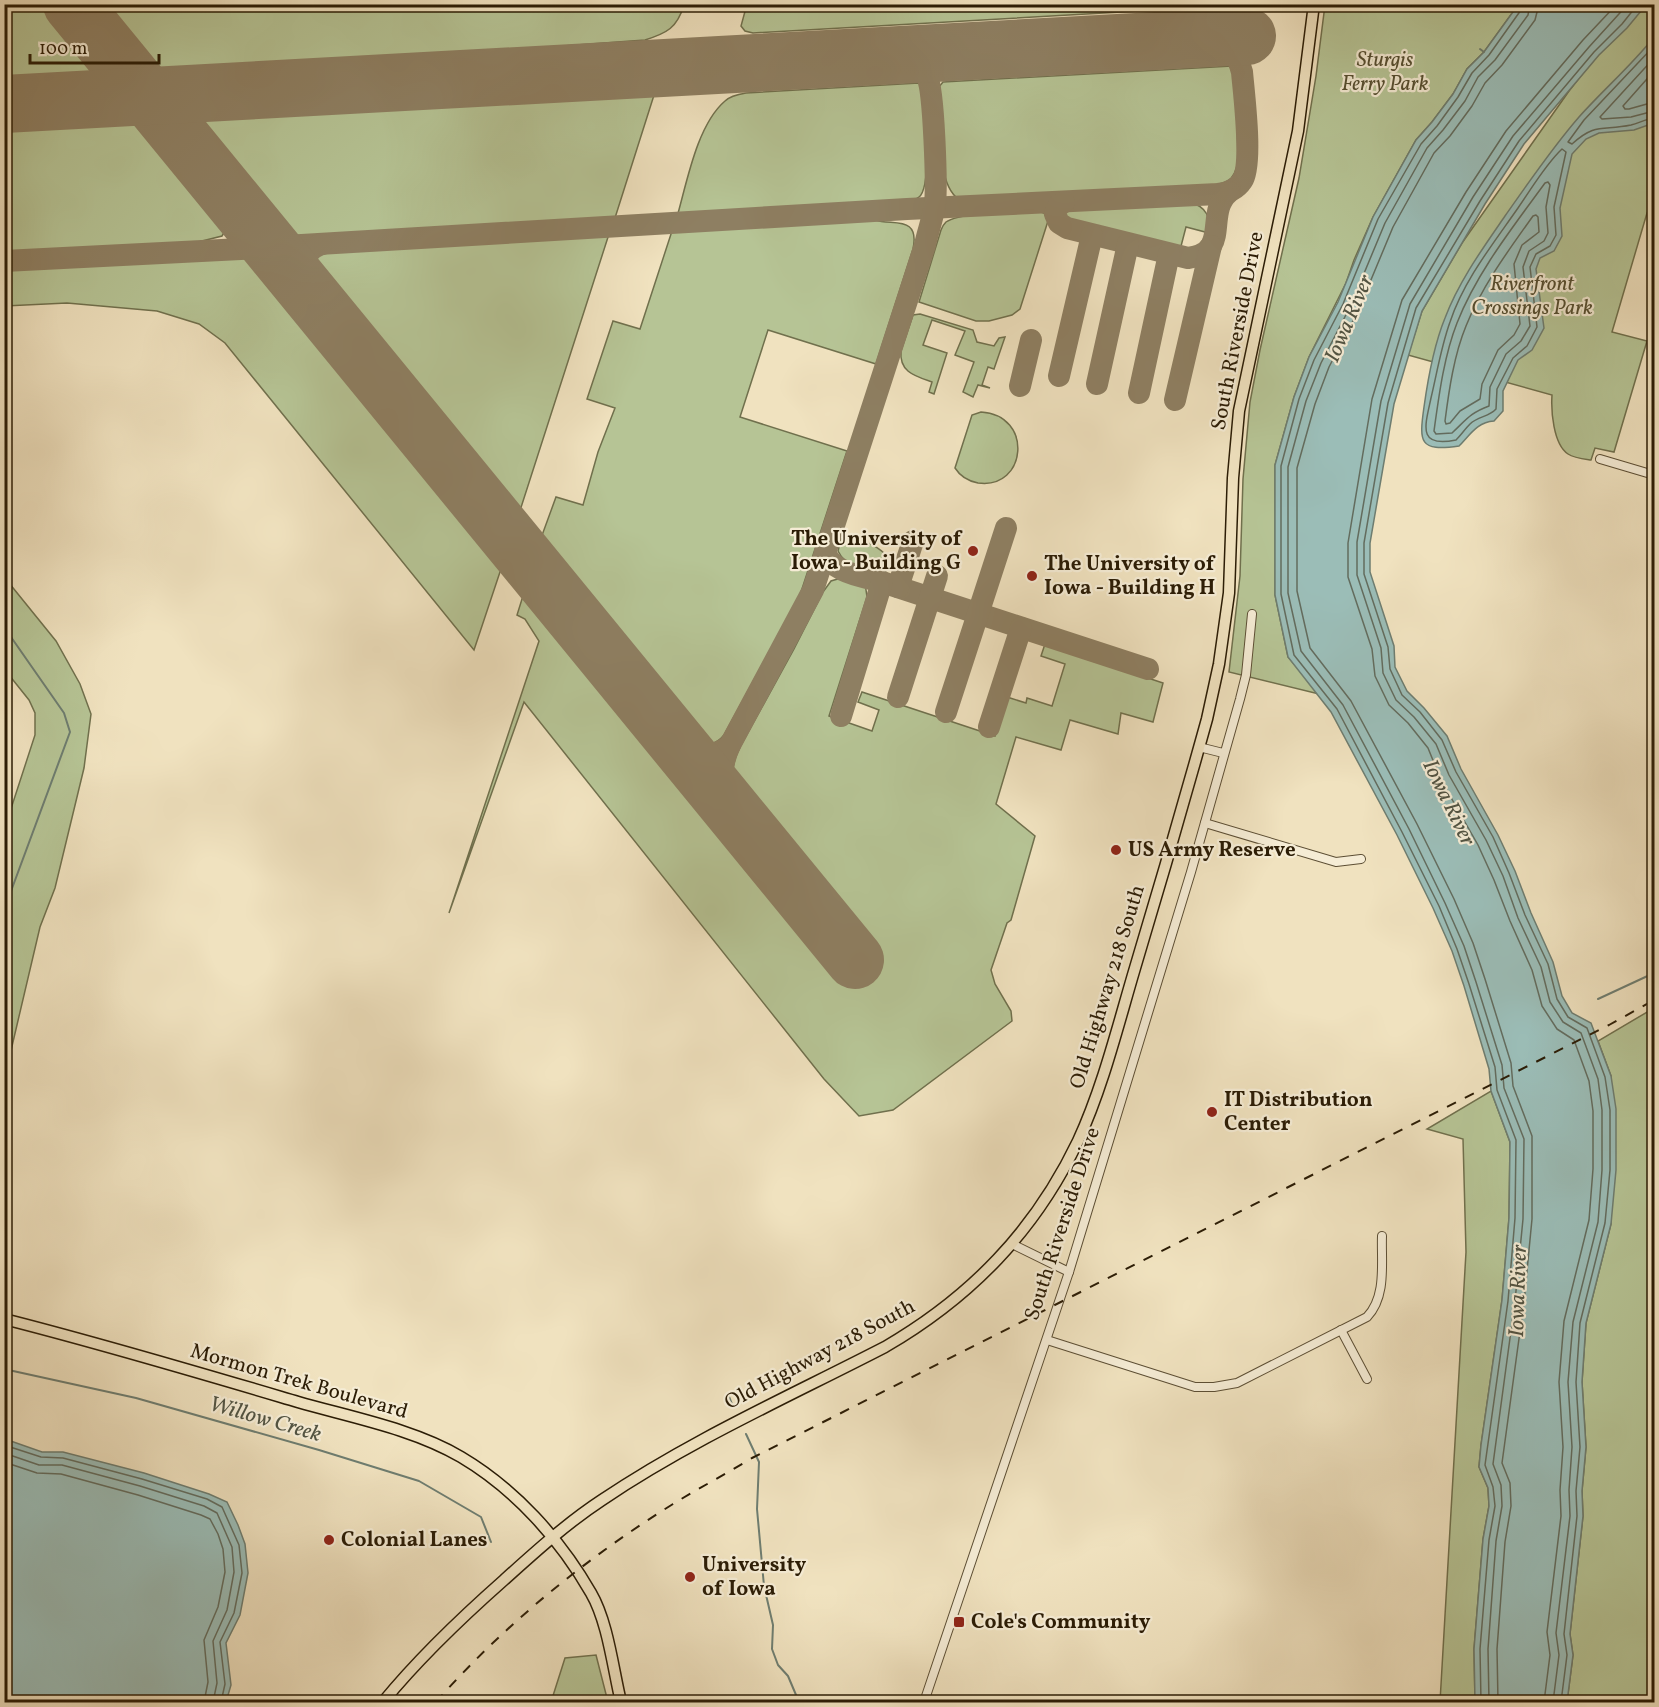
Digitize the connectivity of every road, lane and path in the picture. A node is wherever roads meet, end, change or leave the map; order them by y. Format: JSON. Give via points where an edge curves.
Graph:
{"nodes":[{"id":1,"x":1314,"y":4,"type":"edge"},
{"id":2,"x":1600,"y":459,"type":"dead end"},
{"id":3,"x":1654,"y":475,"type":"edge"},
{"id":4,"x":1252,"y":614,"type":"dead end"},
{"id":5,"x":1199,"y":747,"type":"junction"},
{"id":6,"x":1223,"y":753,"type":"junction"},
{"id":7,"x":1205,"y":823,"type":"junction"},
{"id":8,"x":1361,"y":859,"type":"dead end"},
{"id":9,"x":1382,"y":1236,"type":"dead end"},
{"id":10,"x":1012,"y":1244,"type":"junction"},
{"id":11,"x":1069,"y":1272,"type":"junction"},
{"id":12,"x":4,"y":1319,"type":"edge"},
{"id":13,"x":1341,"y":1330,"type":"junction"},
{"id":14,"x":1047,"y":1340,"type":"junction"},
{"id":15,"x":1366,"y":1379,"type":"dead end"},
{"id":16,"x":553,"y":1536,"type":"junction"},
{"id":17,"x":383,"y":1702,"type":"edge"},
{"id":18,"x":621,"y":1702,"type":"edge"},
{"id":19,"x":924,"y":1702,"type":"edge"}],
"edges":[{"from":1,"to":5,"type":"main road","name":"South Riverside Drive","via":[[1298,131],[1241,400],[1233,478],[1229,593],[1219,664]]},
{"from":2,"to":3,"type":"street"},
{"from":4,"to":6,"type":"street","name":"South Riverside Drive","via":[[1246,675]]},
{"from":5,"to":6,"type":"street"},
{"from":5,"to":10,"type":"main road","name":"Old Highway 218 South","via":[[1089,1113],[1053,1187]]},
{"from":6,"to":7,"type":"street","name":"South Riverside Drive"},
{"from":7,"to":8,"type":"street","via":[[1336,862]]},
{"from":7,"to":11,"type":"street","name":"South Riverside Drive"},
{"from":9,"to":13,"type":"street","via":[[1377,1304],[1367,1317]]},
{"from":10,"to":11,"type":"street"},
{"from":10,"to":16,"type":"main road","name":"Old Highway 218 South","via":[[957,1299],[912,1332],[670,1459],[601,1500]]},
{"from":11,"to":14,"type":"street","name":"South Riverside Drive"},
{"from":12,"to":16,"type":"main road","name":"Mormon Trek Boulevard","via":[[420,1437],[479,1468]]},
{"from":13,"to":14,"type":"street","via":[[1241,1381],[1214,1387],[1195,1387]]},
{"from":13,"to":15,"type":"street"},
{"from":14,"to":19,"type":"street","name":"South Riverside Drive"},
{"from":16,"to":17,"type":"main road","name":"Old Highway 218 South","via":[[469,1610]]},
{"from":16,"to":18,"type":"main road","name":"Mormon Trek Boulevard","via":[[600,1612]]}]}
